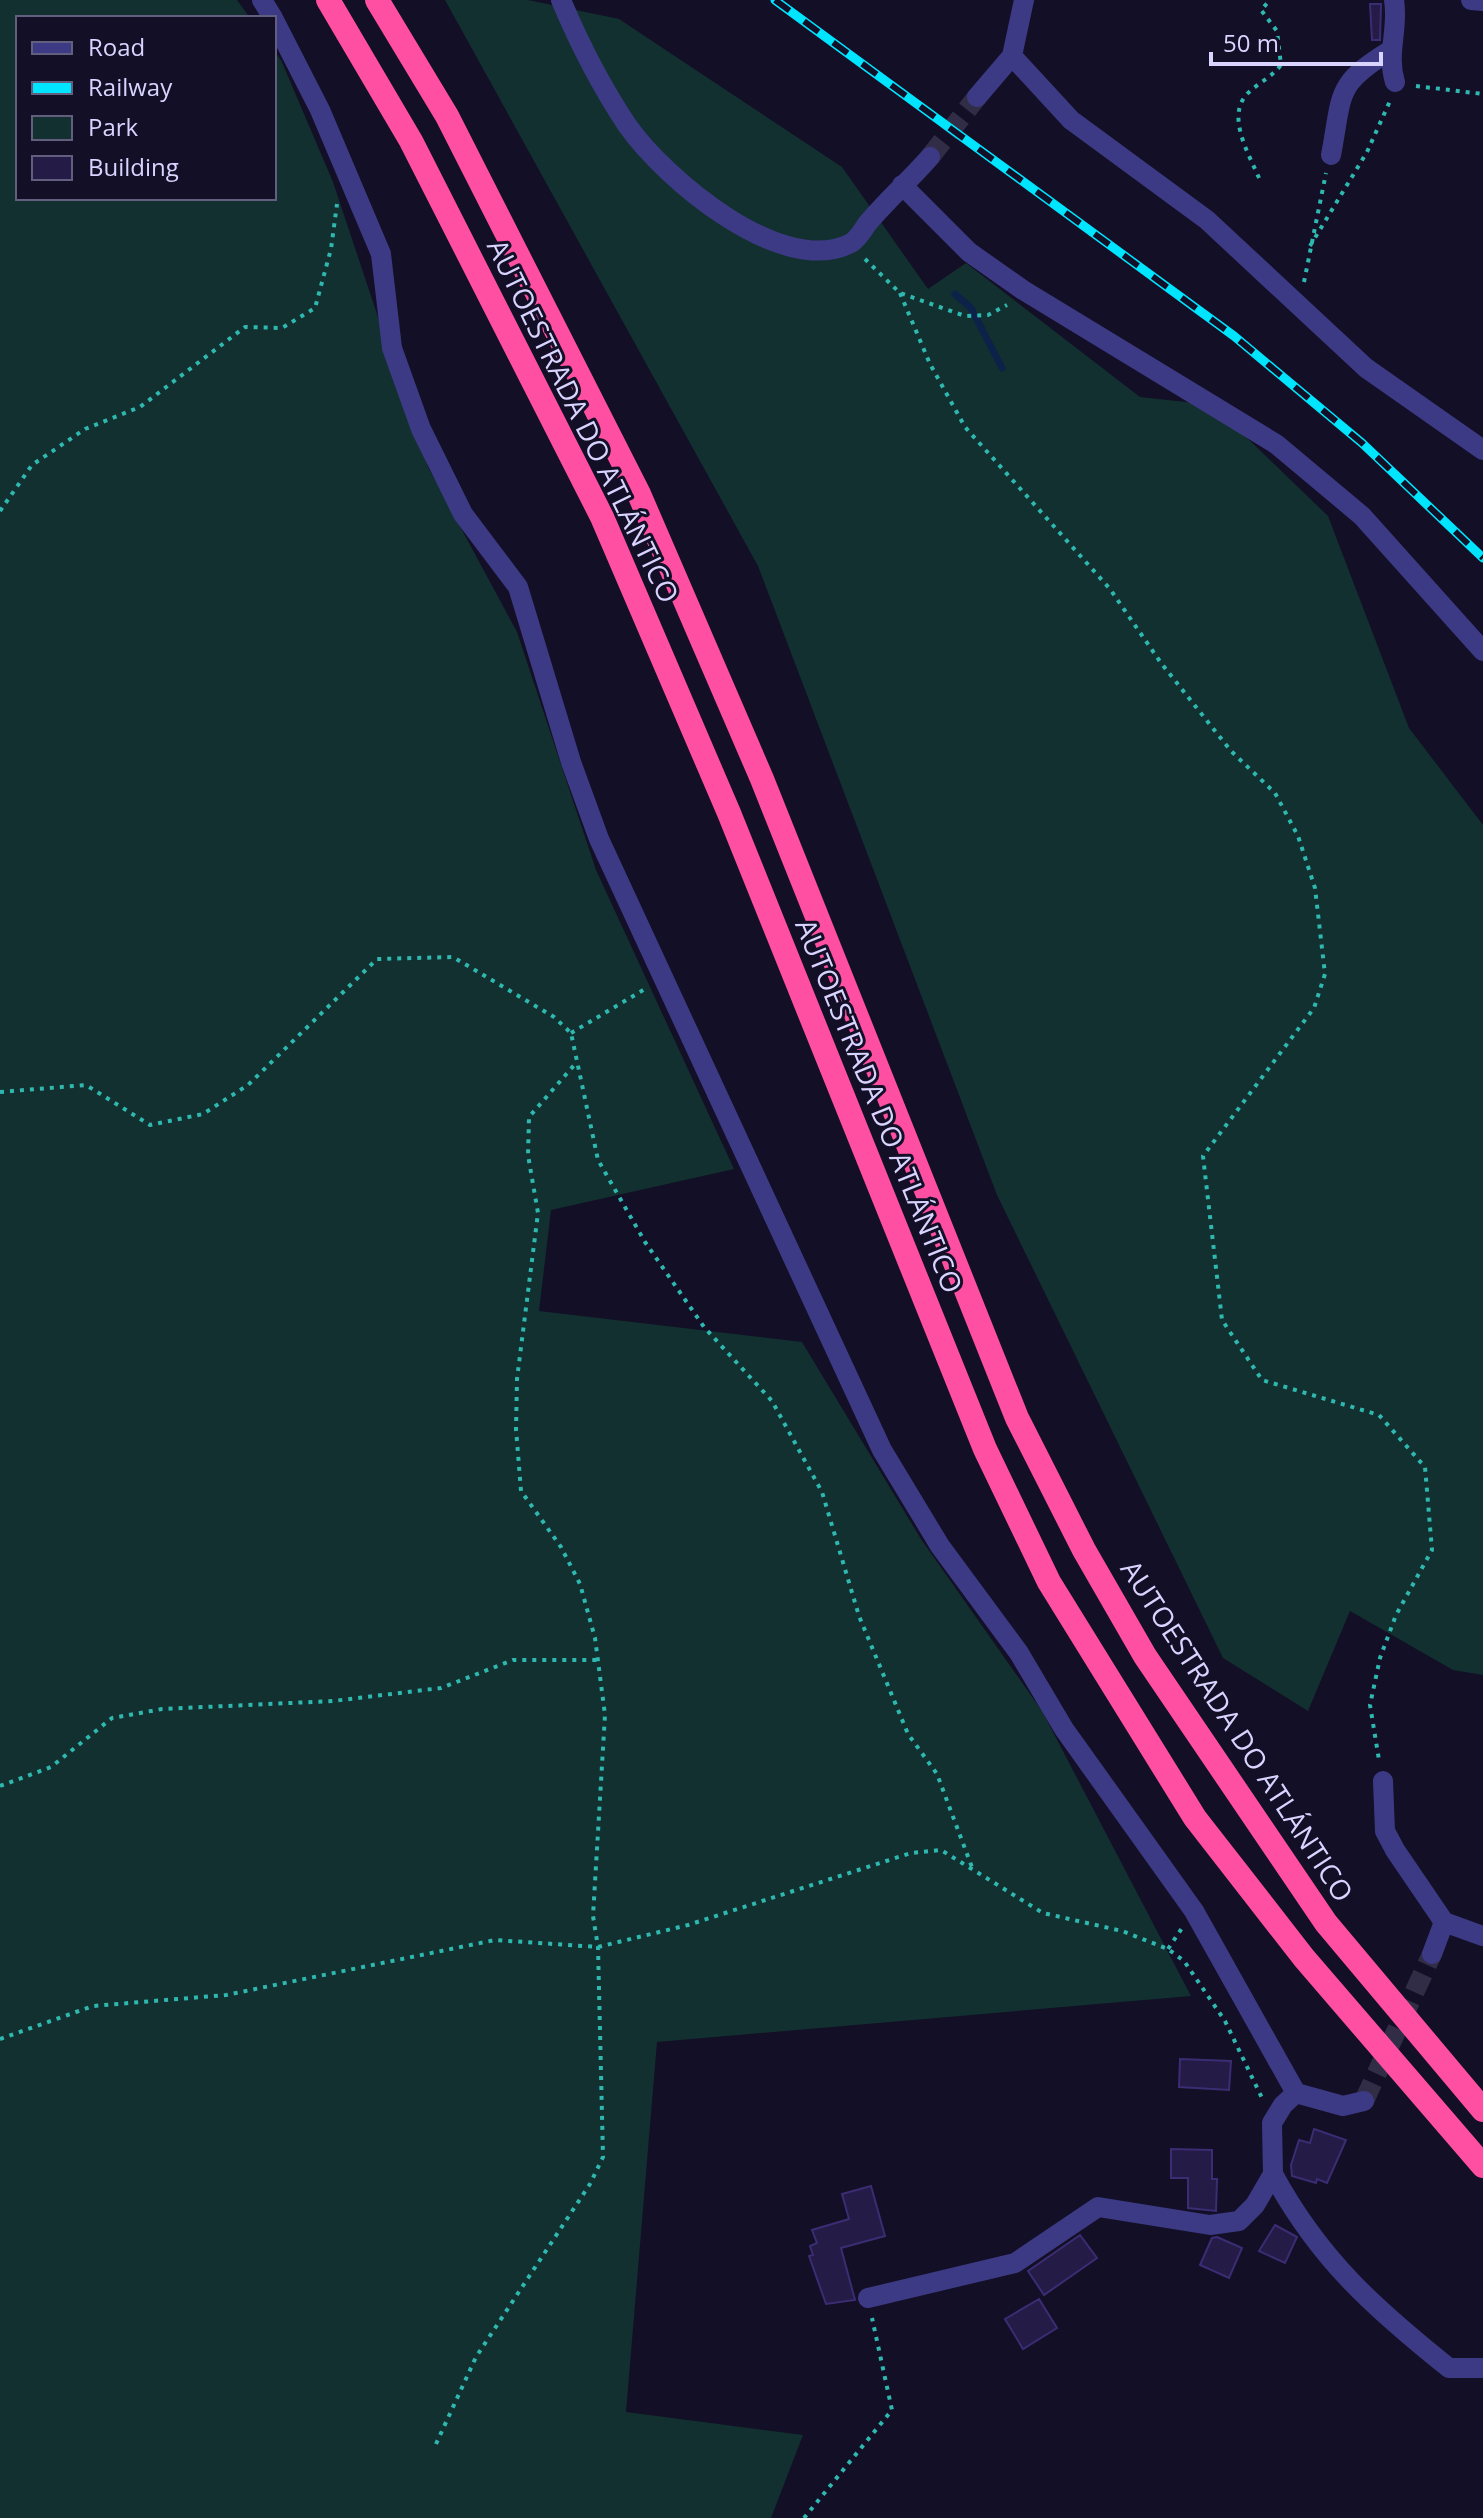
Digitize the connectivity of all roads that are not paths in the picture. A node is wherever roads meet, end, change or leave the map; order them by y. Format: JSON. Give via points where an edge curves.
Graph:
{"nodes":[{"id":1,"x":328,"y":0,"type":"edge"},
{"id":2,"x":377,"y":0,"type":"edge"},
{"id":3,"x":561,"y":0,"type":"edge"},
{"id":4,"x":1024,"y":0,"type":"edge"},
{"id":5,"x":1394,"y":0,"type":"edge"},
{"id":6,"x":1471,"y":0,"type":"edge"},
{"id":7,"x":1483,"y":1,"type":"edge"},
{"id":8,"x":276,"y":25,"type":"edge"},
{"id":9,"x":1391,"y":50,"type":"junction"},
{"id":10,"x":1012,"y":56,"type":"junction"},
{"id":11,"x":1395,"y":82,"type":"road end"},
{"id":12,"x":977,"y":97,"type":"tunnel mouth"},
{"id":13,"x":1331,"y":155,"type":"road end"},
{"id":14,"x":930,"y":157,"type":"tunnel mouth"},
{"id":15,"x":897,"y":189,"type":"junction"},
{"id":16,"x":1483,"y":450,"type":"edge"},
{"id":17,"x":1483,"y":651,"type":"edge"},
{"id":18,"x":1383,"y":1781,"type":"road end"},
{"id":19,"x":1444,"y":1922,"type":"junction"},
{"id":20,"x":1483,"y":1936,"type":"edge"},
{"id":21,"x":1432,"y":1954,"type":"tunnel mouth"},
{"id":22,"x":1296,"y":2093,"type":"junction"},
{"id":23,"x":1364,"y":2101,"type":"dead end"},
{"id":24,"x":1483,"y":2110,"type":"edge"},
{"id":25,"x":1483,"y":2166,"type":"edge"},
{"id":26,"x":1273,"y":2174,"type":"junction"},
{"id":27,"x":868,"y":2298,"type":"road end"},
{"id":28,"x":1483,"y":2368,"type":"edge"}],
"edges":[{"from":1,"to":25,"type":"highway","name":"AUTOESTRADA DO ATLÁNTICO","via":[[411,141],[602,517],[729,813],[985,1449],[1049,1582],[1195,1818],[1304,1958]]},
{"from":2,"to":24,"type":"highway","name":"AUTOESTRADA DO ATLÁNTICO","via":[[447,116],[639,494],[762,779],[1017,1418],[1084,1550],[1145,1656],[1326,1923]]},
{"from":3,"to":15,"type":"street","via":[[628,127],[699,199],[755,234],[813,251],[853,242]]},
{"from":4,"to":10,"type":"street"},
{"from":5,"to":9,"type":"street"},
{"from":6,"to":7,"type":"street"},
{"from":8,"to":22,"type":"street","via":[[320,110],[381,254],[392,348],[421,429],[463,514],[518,587],[590,813],[882,1450],[940,1546],[1194,1911]]},
{"from":9,"to":11,"type":"street"},
{"from":9,"to":13,"type":"street","via":[[1357,71],[1344,88]]},
{"from":10,"to":12,"type":"street"},
{"from":10,"to":16,"type":"street","via":[[1071,120],[1207,220],[1366,368]]},
{"from":14,"to":15,"type":"street"},
{"from":15,"to":17,"type":"street","via":[[969,252],[1023,290],[1276,444],[1362,516]]},
{"from":18,"to":19,"type":"street","via":[[1385,1831]]},
{"from":19,"to":20,"type":"street"},
{"from":19,"to":21,"type":"street"},
{"from":22,"to":23,"type":"street","via":[[1343,2106]]},
{"from":22,"to":26,"type":"street","via":[[1272,2123]]},
{"from":26,"to":27,"type":"street","via":[[1239,2221],[1210,2225],[1098,2207],[1015,2263]]},
{"from":26,"to":28,"type":"street","via":[[1292,2209],[1355,2289],[1449,2368]]}]}
